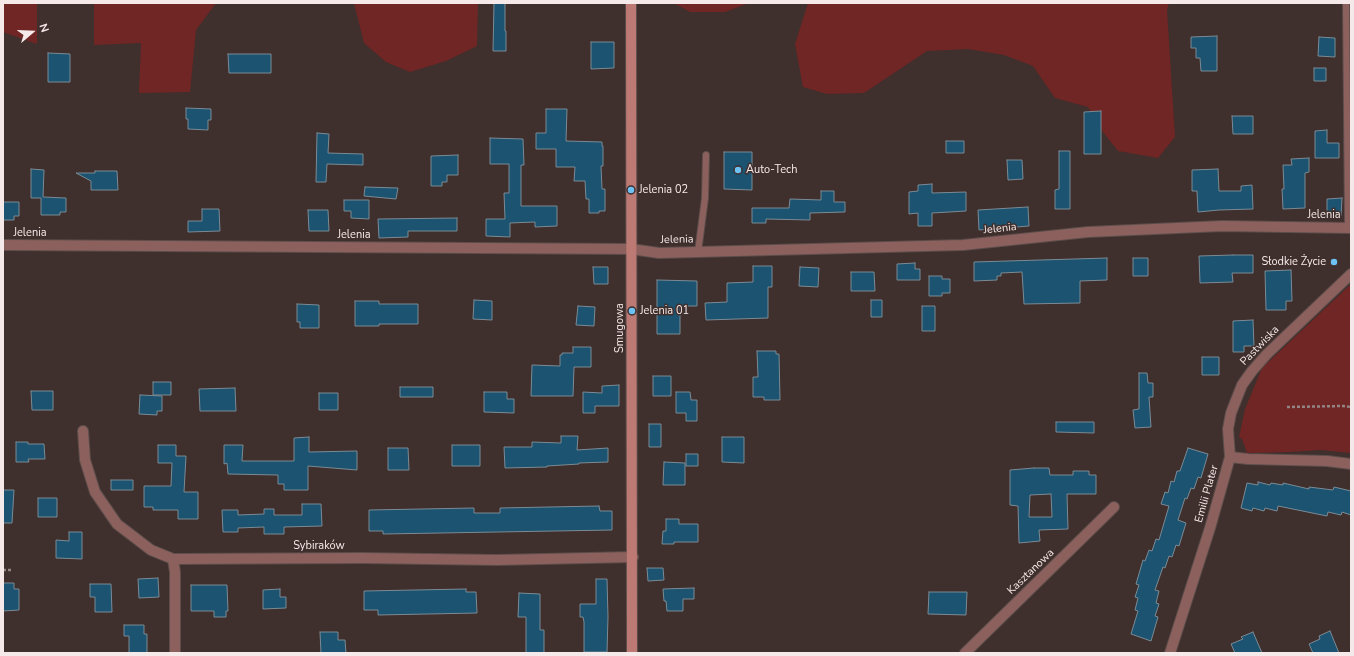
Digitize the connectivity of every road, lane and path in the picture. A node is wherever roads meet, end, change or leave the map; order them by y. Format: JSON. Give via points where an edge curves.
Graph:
{"nodes":[{"id":1,"x":631,"y":3,"type":"edge"},
{"id":2,"x":1346,"y":3,"type":"edge"},
{"id":3,"x":706,"y":155,"type":"dead end"},
{"id":4,"x":1349,"y":228,"type":"edge"},
{"id":5,"x":3,"y":245,"type":"edge"},
{"id":6,"x":631,"y":249,"type":"junction"},
{"id":7,"x":698,"y":252,"type":"junction"},
{"id":8,"x":1351,"y":274,"type":"edge"},
{"id":9,"x":1287,"y":407,"type":"dead end"},
{"id":10,"x":1351,"y":407,"type":"edge"},
{"id":11,"x":83,"y":431,"type":"dead end"},
{"id":12,"x":1230,"y":457,"type":"junction"},
{"id":13,"x":1351,"y":464,"type":"edge"},
{"id":14,"x":1114,"y":507,"type":"dead end"},
{"id":15,"x":632,"y":557,"type":"junction"},
{"id":16,"x":173,"y":559,"type":"junction"},
{"id":17,"x":3,"y":570,"type":"edge"},
{"id":18,"x":12,"y":570,"type":"dead end"},
{"id":19,"x":175,"y":653,"type":"edge"},
{"id":20,"x":632,"y":653,"type":"edge"},
{"id":21,"x":965,"y":653,"type":"edge"},
{"id":22,"x":1170,"y":653,"type":"edge"}],
"edges":[{"from":1,"to":6,"type":"street","name":"Smugowa"},
{"from":2,"to":4,"type":"lane"},
{"from":3,"to":7,"type":"lane","via":[[705,198]]},
{"from":4,"to":7,"type":"street","name":"Jelenia","via":[[1222,226],[1088,232],[963,245]]},
{"from":5,"to":6,"type":"street","name":"Jelenia"},
{"from":6,"to":7,"type":"street","name":"Jelenia","via":[[659,253]]},
{"from":6,"to":15,"type":"street","name":"Smugowa"},
{"from":8,"to":12,"type":"street","name":"Pastwiska","via":[[1267,354],[1242,385],[1228,429]]},
{"from":9,"to":10,"type":"path"},
{"from":11,"to":16,"type":"street","name":"Sybiraków","via":[[85,460],[95,492],[117,524],[151,550]]},
{"from":12,"to":13,"type":"street","name":"Emilii Plater"},
{"from":12,"to":22,"type":"street","name":"Emilii Plater"},
{"from":14,"to":21,"type":"street","name":"Kasztanowa"},
{"from":15,"to":16,"type":"street","name":"Sybiraków","via":[[497,560]]},
{"from":15,"to":20,"type":"street","name":"Smugowa"},
{"from":16,"to":19,"type":"street"},
{"from":17,"to":18,"type":"path"}]}
